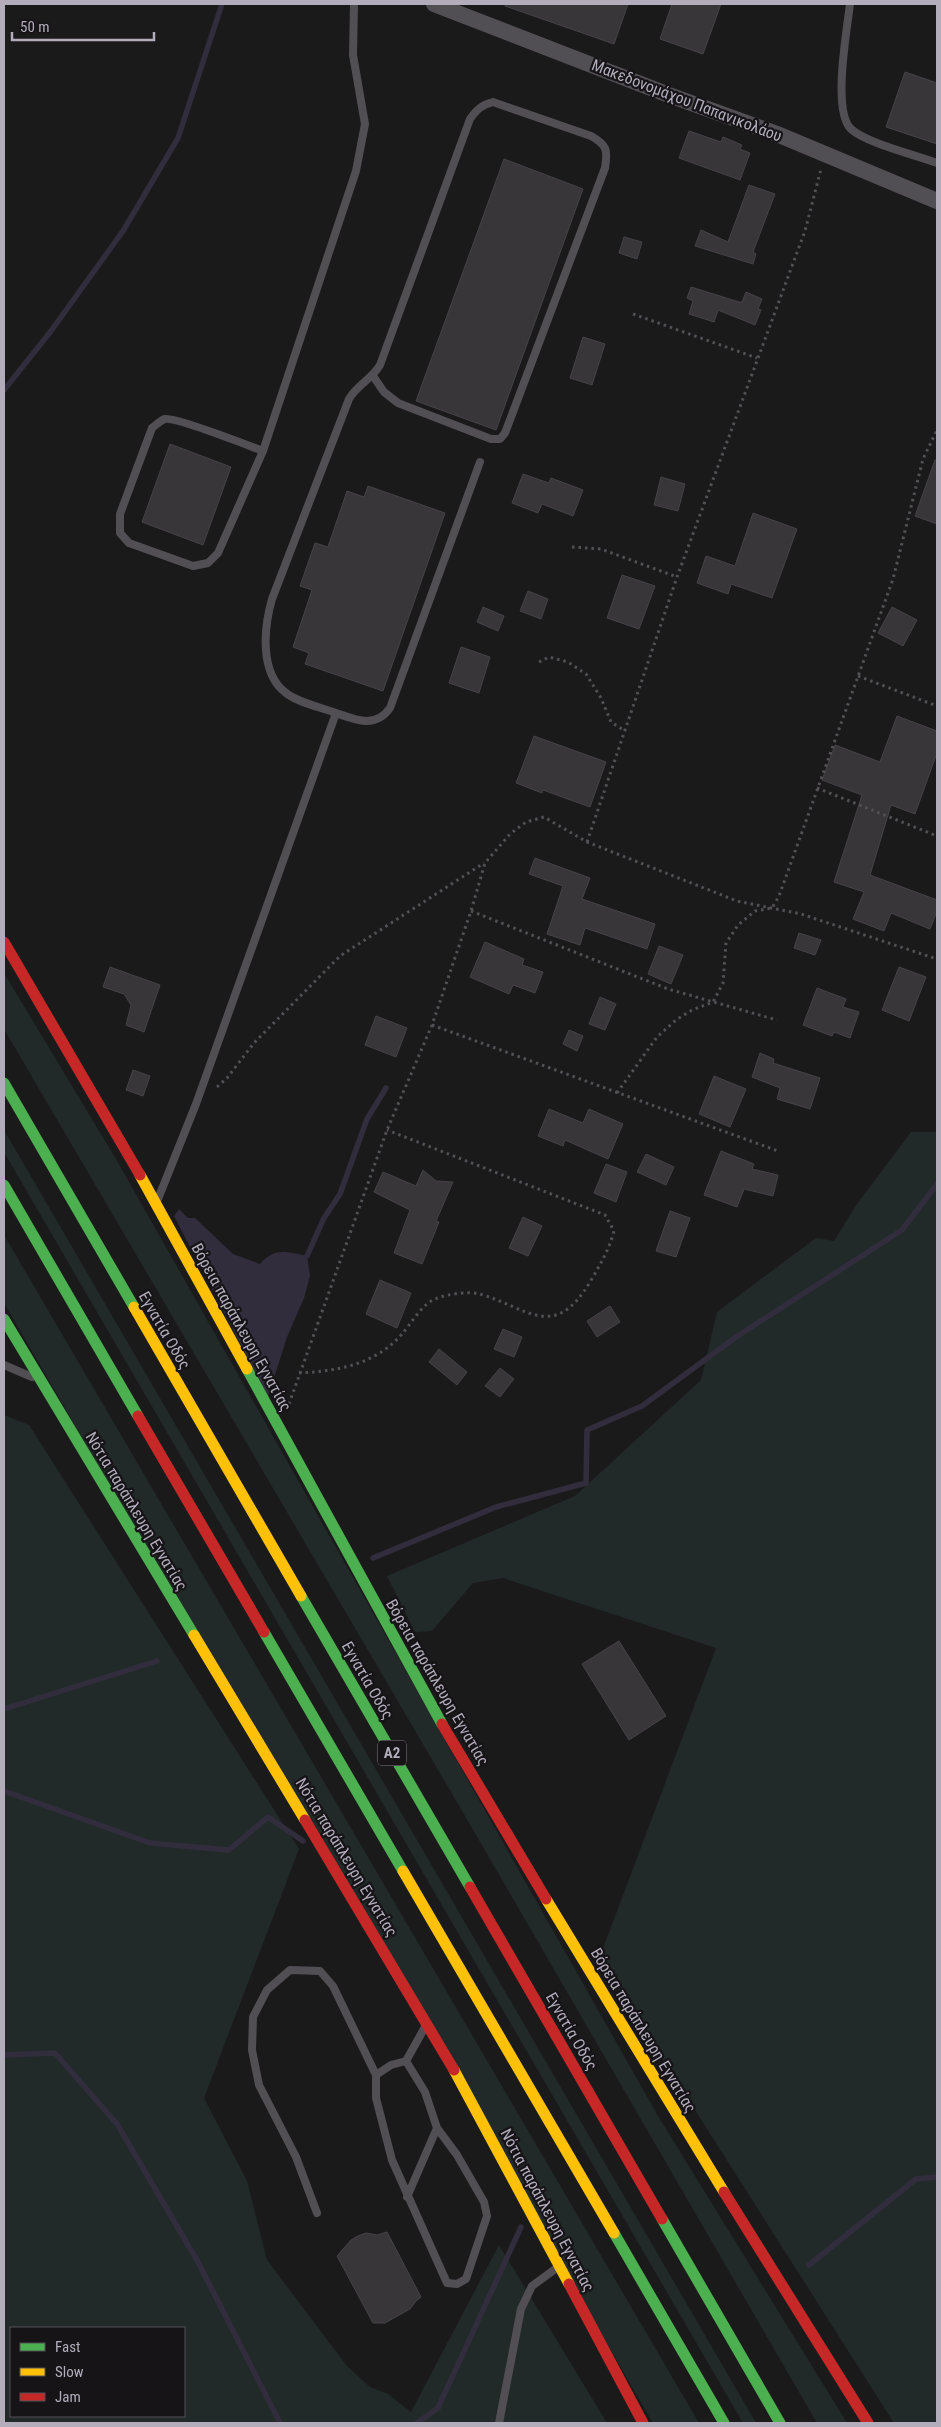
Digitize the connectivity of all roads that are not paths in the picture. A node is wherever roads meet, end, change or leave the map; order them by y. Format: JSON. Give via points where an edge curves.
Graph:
{"nodes":[{"id":1,"x":354,"y":4,"type":"edge"},
{"id":2,"x":434,"y":4,"type":"edge"},
{"id":3,"x":850,"y":4,"type":"edge"},
{"id":4,"x":937,"y":162,"type":"edge"},
{"id":5,"x":937,"y":201,"type":"edge"},
{"id":6,"x":373,"y":376,"type":"junction"},
{"id":7,"x":263,"y":451,"type":"junction"},
{"id":8,"x":480,"y":462,"type":"dead end"},
{"id":9,"x":336,"y":713,"type":"junction"},
{"id":10,"x":4,"y":942,"type":"edge"},
{"id":11,"x":4,"y":1083,"type":"edge"},
{"id":12,"x":4,"y":1185,"type":"edge"},
{"id":13,"x":156,"y":1203,"type":"junction"},
{"id":14,"x":4,"y":1319,"type":"edge"},
{"id":15,"x":4,"y":1365,"type":"edge"},
{"id":16,"x":41,"y":1381,"type":"junction"},
{"id":17,"x":427,"y":2023,"type":"junction"},
{"id":18,"x":406,"y":2061,"type":"junction"},
{"id":19,"x":376,"y":2076,"type":"junction"},
{"id":20,"x":437,"y":2128,"type":"junction"},
{"id":21,"x":407,"y":2197,"type":"junction"},
{"id":22,"x":317,"y":2213,"type":"dead end"},
{"id":23,"x":560,"y":2266,"type":"junction"},
{"id":24,"x":499,"y":2423,"type":"edge"},
{"id":25,"x":643,"y":2423,"type":"edge"},
{"id":26,"x":724,"y":2423,"type":"edge"},
{"id":27,"x":780,"y":2423,"type":"edge"},
{"id":28,"x":868,"y":2423,"type":"edge"}],
"edges":[{"from":1,"to":7,"type":"lane","via":[[353,55],[365,124],[356,171]]},
{"from":2,"to":5,"type":"street","name":"Μακεδονομάχου Παπανικολάου","via":[[769,130]]},
{"from":3,"to":4,"type":"lane","via":[[841,89],[842,111],[850,128],[866,138]]},
{"from":6,"to":6,"type":"lane","via":[[470,119],[476,111],[493,102],[602,142],[607,155],[605,168],[500,439],[491,439],[398,403],[384,392]]},
{"from":6,"to":9,"type":"lane","via":[[349,399],[272,599],[266,631],[271,670],[279,687],[290,696]]},
{"from":7,"to":7,"type":"lane","via":[[218,553],[208,563],[193,566],[129,543],[120,533],[120,514],[152,428],[164,419],[178,420]]},
{"from":8,"to":9,"type":"lane","via":[[390,708],[383,717],[368,722]]},
{"from":9,"to":13,"type":"lane","via":[[196,1104]]},
{"from":10,"to":13,"type":"main road","name":"Βόρεια παράπλευρη Εγνατίας"},
{"from":11,"to":27,"type":"main road","name":"Εγνατία Οδός","number":"Α2"},
{"from":12,"to":26,"type":"main road"},
{"from":13,"to":28,"type":"main road","name":"Βόρεια παράπλευρη Εγνατίας","via":[[416,1678],[500,1823],[754,2242]]},
{"from":14,"to":16,"type":"main road","name":"Νότια παράπλευρη Εγνατίας"},
{"from":15,"to":16,"type":"lane"},
{"from":16,"to":17,"type":"main road","name":"Νότια παράπλευρη Εγνατίας"},
{"from":17,"to":18,"type":"lane"},
{"from":17,"to":23,"type":"main road","name":"Νότια παράπλευρη Εγνατίας"},
{"from":18,"to":19,"type":"lane","via":[[391,2065]]},
{"from":18,"to":20,"type":"lane","via":[[425,2092]]},
{"from":19,"to":21,"type":"lane","via":[[376,2098],[392,2160]]},
{"from":19,"to":22,"type":"lane","via":[[333,1986],[320,1971],[290,1970],[267,1990],[253,2017],[252,2050],[259,2085],[296,2156]]},
{"from":20,"to":21,"type":"lane"},
{"from":20,"to":21,"type":"lane","via":[[484,2202],[487,2216],[466,2279],[457,2284],[447,2282]]},
{"from":23,"to":24,"type":"lane","via":[[532,2286],[521,2309]]},
{"from":23,"to":25,"type":"main road","name":"Νότια παράπλευρη Εγνατίας"}]}
